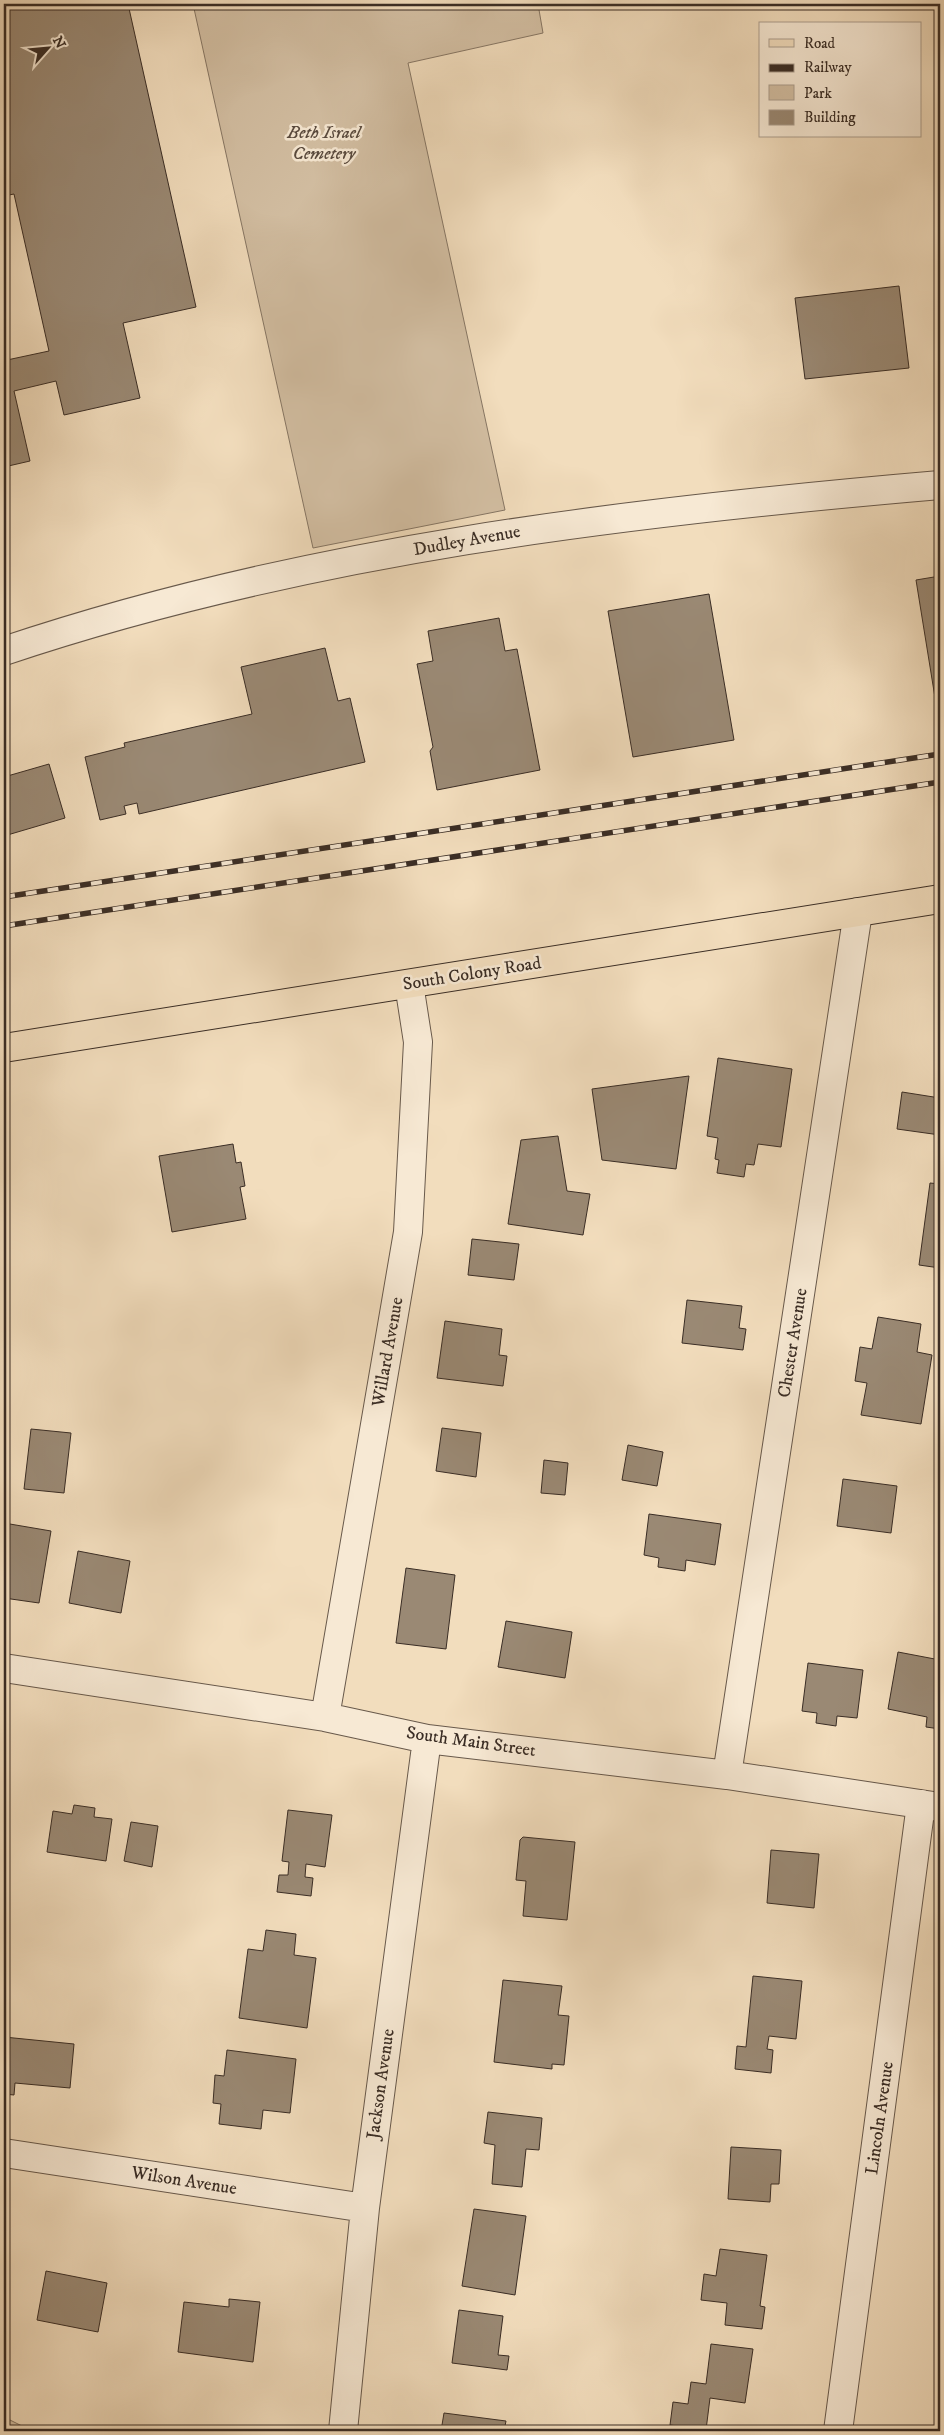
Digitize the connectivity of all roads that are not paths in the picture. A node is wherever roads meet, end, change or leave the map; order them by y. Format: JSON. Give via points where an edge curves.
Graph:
{"nodes":[{"id":1,"x":940,"y":485,"type":"edge"},
{"id":2,"x":4,"y":650,"type":"edge"},
{"id":3,"x":940,"y":899,"type":"edge"},
{"id":4,"x":858,"y":912,"type":"junction"},
{"id":5,"x":410,"y":984,"type":"junction"},
{"id":6,"x":4,"y":1048,"type":"edge"},
{"id":7,"x":4,"y":1668,"type":"edge"},
{"id":8,"x":325,"y":1717,"type":"junction"},
{"id":9,"x":428,"y":1738,"type":"junction"},
{"id":10,"x":727,"y":1775,"type":"junction"},
{"id":11,"x":931,"y":1806,"type":"edge"},
{"id":12,"x":4,"y":2153,"type":"edge"},
{"id":13,"x":365,"y":2208,"type":"junction"},
{"id":14,"x":343,"y":2431,"type":"edge"},
{"id":15,"x":838,"y":2431,"type":"edge"}],
"edges":[{"from":1,"to":2,"type":"street","name":"Dudley Avenue","via":[[671,511],[514,532],[198,593]]},
{"from":3,"to":4,"type":"main road","name":"South Colony Road"},
{"from":4,"to":5,"type":"main road","name":"South Colony Road"},
{"from":4,"to":10,"type":"street","name":"Chester Avenue"},
{"from":5,"to":6,"type":"main road","name":"South Colony Road"},
{"from":5,"to":8,"type":"street","name":"Willard Avenue","via":[[418,1042],[408,1232]]},
{"from":7,"to":8,"type":"street","name":"South Main Street"},
{"from":8,"to":9,"type":"street","name":"South Main Street"},
{"from":9,"to":10,"type":"street","name":"South Main Street"},
{"from":9,"to":13,"type":"street","name":"Jackson Avenue"},
{"from":10,"to":11,"type":"street","name":"South Main Street"},
{"from":11,"to":15,"type":"street","name":"Lincoln Avenue"},
{"from":12,"to":13,"type":"street","name":"Wilson Avenue"},
{"from":13,"to":14,"type":"street","name":"Jackson Avenue"}]}
